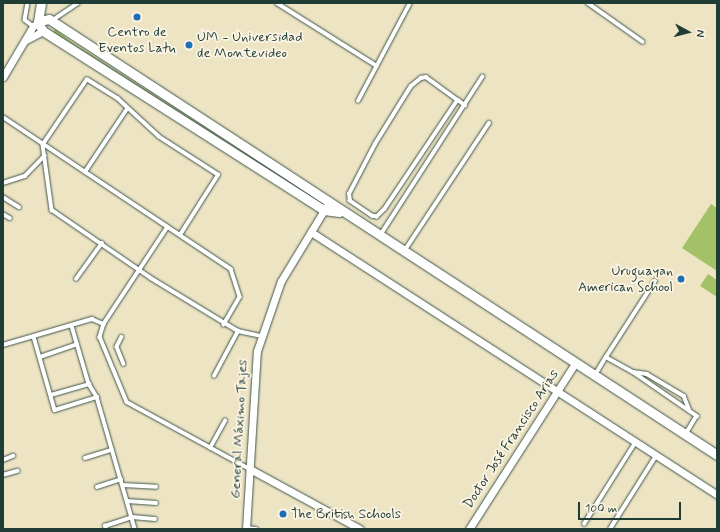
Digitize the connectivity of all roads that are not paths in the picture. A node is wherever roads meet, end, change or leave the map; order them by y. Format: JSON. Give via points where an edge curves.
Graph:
{"nodes":[{"id":1,"x":28,"y":3,"type":"edge"},
{"id":2,"x":42,"y":3,"type":"edge"},
{"id":3,"x":78,"y":3,"type":"edge"},
{"id":4,"x":277,"y":3,"type":"edge"},
{"id":5,"x":410,"y":3,"type":"edge"},
{"id":6,"x":588,"y":3,"type":"edge"},
{"id":7,"x":50,"y":21,"type":"junction"},
{"id":8,"x":38,"y":25,"type":"junction"},
{"id":9,"x":26,"y":40,"type":"junction"},
{"id":10,"x":643,"y":42,"type":"dead end"},
{"id":11,"x":377,"y":66,"type":"junction"},
{"id":12,"x":3,"y":77,"type":"edge"},
{"id":13,"x":482,"y":77,"type":"dead end"},
{"id":14,"x":458,"y":100,"type":"junction"},
{"id":15,"x":358,"y":101,"type":"dead end"},
{"id":16,"x":465,"y":105,"type":"junction"},
{"id":17,"x":127,"y":109,"type":"junction"},
{"id":18,"x":3,"y":117,"type":"edge"},
{"id":19,"x":489,"y":122,"type":"dead end"},
{"id":20,"x":43,"y":145,"type":"junction"},
{"id":21,"x":44,"y":156,"type":"junction"},
{"id":22,"x":411,"y":169,"type":"junction"},
{"id":23,"x":85,"y":172,"type":"junction"},
{"id":24,"x":420,"y":174,"type":"junction"},
{"id":25,"x":3,"y":183,"type":"edge"},
{"id":26,"x":3,"y":197,"type":"edge"},
{"id":27,"x":18,"y":207,"type":"dead end"},
{"id":28,"x":326,"y":207,"type":"junction"},
{"id":29,"x":3,"y":214,"type":"edge"},
{"id":30,"x":10,"y":218,"type":"dead end"},
{"id":31,"x":168,"y":227,"type":"junction"},
{"id":32,"x":311,"y":232,"type":"junction"},
{"id":33,"x":180,"y":235,"type":"junction"},
{"id":34,"x":379,"y":236,"type":"junction"},
{"id":35,"x":102,"y":243,"type":"junction"},
{"id":36,"x":403,"y":253,"type":"junction"},
{"id":37,"x":140,"y":270,"type":"junction"},
{"id":38,"x":76,"y":279,"type":"dead end"},
{"id":39,"x":655,"y":281,"type":"dead end"},
{"id":40,"x":104,"y":324,"type":"junction"},
{"id":41,"x":224,"y":325,"type":"junction"},
{"id":42,"x":72,"y":326,"type":"junction"},
{"id":43,"x":238,"y":331,"type":"junction"},
{"id":44,"x":261,"y":336,"type":"junction"},
{"id":45,"x":34,"y":337,"type":"junction"},
{"id":46,"x":122,"y":337,"type":"dead end"},
{"id":47,"x":77,"y":344,"type":"junction"},
{"id":48,"x":3,"y":345,"type":"edge"},
{"id":49,"x":40,"y":356,"type":"junction"},
{"id":50,"x":606,"y":357,"type":"junction"},
{"id":51,"x":575,"y":363,"type":"junction"},
{"id":52,"x":124,"y":364,"type":"dead end"},
{"id":53,"x":633,"y":372,"type":"junction"},
{"id":54,"x":214,"y":376,"type":"dead end"},
{"id":55,"x":594,"y":376,"type":"junction"},
{"id":56,"x":89,"y":384,"type":"junction"},
{"id":57,"x":557,"y":391,"type":"junction"},
{"id":58,"x":51,"y":395,"type":"junction"},
{"id":59,"x":97,"y":397,"type":"junction"},
{"id":60,"x":690,"y":411,"type":"junction"},
{"id":61,"x":225,"y":421,"type":"dead end"},
{"id":62,"x":685,"y":435,"type":"junction"},
{"id":63,"x":635,"y":443,"type":"junction"},
{"id":64,"x":210,"y":448,"type":"junction"},
{"id":65,"x":112,"y":450,"type":"junction"},
{"id":66,"x":717,"y":455,"type":"edge"},
{"id":67,"x":13,"y":456,"type":"dead end"},
{"id":68,"x":656,"y":456,"type":"junction"},
{"id":69,"x":85,"y":458,"type":"dead end"},
{"id":70,"x":3,"y":460,"type":"edge"},
{"id":71,"x":250,"y":469,"type":"junction"},
{"id":72,"x":17,"y":471,"type":"dead end"},
{"id":73,"x":3,"y":476,"type":"edge"},
{"id":74,"x":121,"y":479,"type":"junction"},
{"id":75,"x":123,"y":485,"type":"junction"},
{"id":76,"x":97,"y":487,"type":"dead end"},
{"id":77,"x":156,"y":487,"type":"dead end"},
{"id":78,"x":717,"y":495,"type":"edge"},
{"id":79,"x":127,"y":501,"type":"junction"},
{"id":80,"x":156,"y":503,"type":"dead end"},
{"id":81,"x":132,"y":517,"type":"junction"},
{"id":82,"x":155,"y":518,"type":"dead end"},
{"id":83,"x":584,"y":524,"type":"dead end"},
{"id":84,"x":246,"y":528,"type":"edge"},
{"id":85,"x":106,"y":529,"type":"edge"},
{"id":86,"x":135,"y":529,"type":"edge"},
{"id":87,"x":256,"y":529,"type":"edge"},
{"id":88,"x":360,"y":529,"type":"edge"},
{"id":89,"x":469,"y":529,"type":"edge"},
{"id":90,"x":610,"y":529,"type":"edge"}],
"edges":[{"from":1,"to":8,"type":"lane","via":[[25,20]]},
{"from":2,"to":7,"type":"street"},
{"from":2,"to":8,"type":"street"},
{"from":3,"to":7,"type":"lane"},
{"from":4,"to":11,"type":"lane"},
{"from":5,"to":11,"type":"lane"},
{"from":6,"to":10,"type":"lane"},
{"from":7,"to":8,"type":"street","via":[[50,29]]},
{"from":7,"to":28,"type":"street"},
{"from":8,"to":9,"type":"street"},
{"from":8,"to":9,"type":"street"},
{"from":8,"to":28,"type":"street"},
{"from":9,"to":12,"type":"street"},
{"from":11,"to":15,"type":"lane"},
{"from":13,"to":16,"type":"lane"},
{"from":14,"to":16,"type":"lane"},
{"from":14,"to":22,"type":"lane"},
{"from":14,"to":22,"type":"lane","via":[[426,77],[411,86],[372,150],[349,194],[350,201],[377,217]]},
{"from":16,"to":24,"type":"lane"},
{"from":17,"to":20,"type":"lane","via":[[87,80]]},
{"from":17,"to":23,"type":"lane"},
{"from":17,"to":33,"type":"lane","via":[[159,138],[218,175]]},
{"from":18,"to":20,"type":"lane"},
{"from":19,"to":36,"type":"lane"},
{"from":20,"to":21,"type":"lane"},
{"from":20,"to":23,"type":"lane"},
{"from":21,"to":25,"type":"lane","via":[[25,176]]},
{"from":21,"to":35,"type":"lane","via":[[52,210]]},
{"from":22,"to":24,"type":"lane"},
{"from":23,"to":31,"type":"lane"},
{"from":24,"to":34,"type":"lane"},
{"from":26,"to":27,"type":"lane"},
{"from":28,"to":32,"type":"street","name":"General Máximo Tajes"},
{"from":28,"to":34,"type":"street","via":[[340,212]]},
{"from":29,"to":30,"type":"lane"},
{"from":31,"to":33,"type":"lane"},
{"from":31,"to":37,"type":"lane"},
{"from":32,"to":44,"type":"street","name":"General Máximo Tajes","via":[[281,281]]},
{"from":32,"to":57,"type":"street"},
{"from":33,"to":41,"type":"lane","via":[[231,269],[240,297]]},
{"from":34,"to":36,"type":"street"},
{"from":35,"to":37,"type":"lane"},
{"from":35,"to":38,"type":"lane"},
{"from":36,"to":51,"type":"street"},
{"from":37,"to":40,"type":"lane"},
{"from":37,"to":41,"type":"lane"},
{"from":39,"to":50,"type":"lane"},
{"from":40,"to":42,"type":"lane","via":[[92,319]]},
{"from":40,"to":64,"type":"lane","via":[[100,337],[127,402]]},
{"from":41,"to":43,"type":"lane"},
{"from":42,"to":45,"type":"lane"},
{"from":42,"to":47,"type":"lane"},
{"from":43,"to":44,"type":"lane"},
{"from":43,"to":54,"type":"lane"},
{"from":44,"to":71,"type":"street","name":"General Máximo Tajes","via":[[252,381]]},
{"from":45,"to":48,"type":"lane"},
{"from":45,"to":49,"type":"lane"},
{"from":46,"to":52,"type":"lane","via":[[117,347]]},
{"from":47,"to":49,"type":"lane"},
{"from":47,"to":56,"type":"lane"},
{"from":49,"to":58,"type":"lane"},
{"from":50,"to":53,"type":"lane"},
{"from":50,"to":55,"type":"lane"},
{"from":51,"to":55,"type":"street"},
{"from":51,"to":57,"type":"street","name":"Doctor José Francisco Arias"},
{"from":53,"to":60,"type":"lane"},
{"from":53,"to":60,"type":"lane","via":[[647,374],[684,396]]},
{"from":55,"to":62,"type":"street"},
{"from":56,"to":58,"type":"lane"},
{"from":56,"to":59,"type":"lane"},
{"from":57,"to":63,"type":"street"},
{"from":57,"to":89,"type":"street","name":"Doctor José Francisco Arias"},
{"from":58,"to":59,"type":"lane","via":[[55,410]]},
{"from":59,"to":65,"type":"lane"},
{"from":60,"to":62,"type":"lane","via":[[697,416]]},
{"from":61,"to":64,"type":"lane"},
{"from":62,"to":66,"type":"street"},
{"from":63,"to":68,"type":"street"},
{"from":63,"to":83,"type":"lane"},
{"from":64,"to":71,"type":"lane"},
{"from":65,"to":69,"type":"lane"},
{"from":65,"to":74,"type":"lane"},
{"from":67,"to":70,"type":"lane"},
{"from":68,"to":78,"type":"street"},
{"from":68,"to":90,"type":"lane"},
{"from":71,"to":84,"type":"street","name":"General Máximo Tajes"},
{"from":71,"to":88,"type":"street"},
{"from":72,"to":73,"type":"lane"},
{"from":74,"to":75,"type":"lane"},
{"from":74,"to":76,"type":"lane"},
{"from":75,"to":77,"type":"lane"},
{"from":75,"to":79,"type":"lane"},
{"from":79,"to":80,"type":"lane"},
{"from":79,"to":81,"type":"lane"},
{"from":81,"to":82,"type":"lane"},
{"from":81,"to":85,"type":"lane","via":[[105,526]]},
{"from":81,"to":86,"type":"lane"},
{"from":84,"to":87,"type":"lane"}]}
